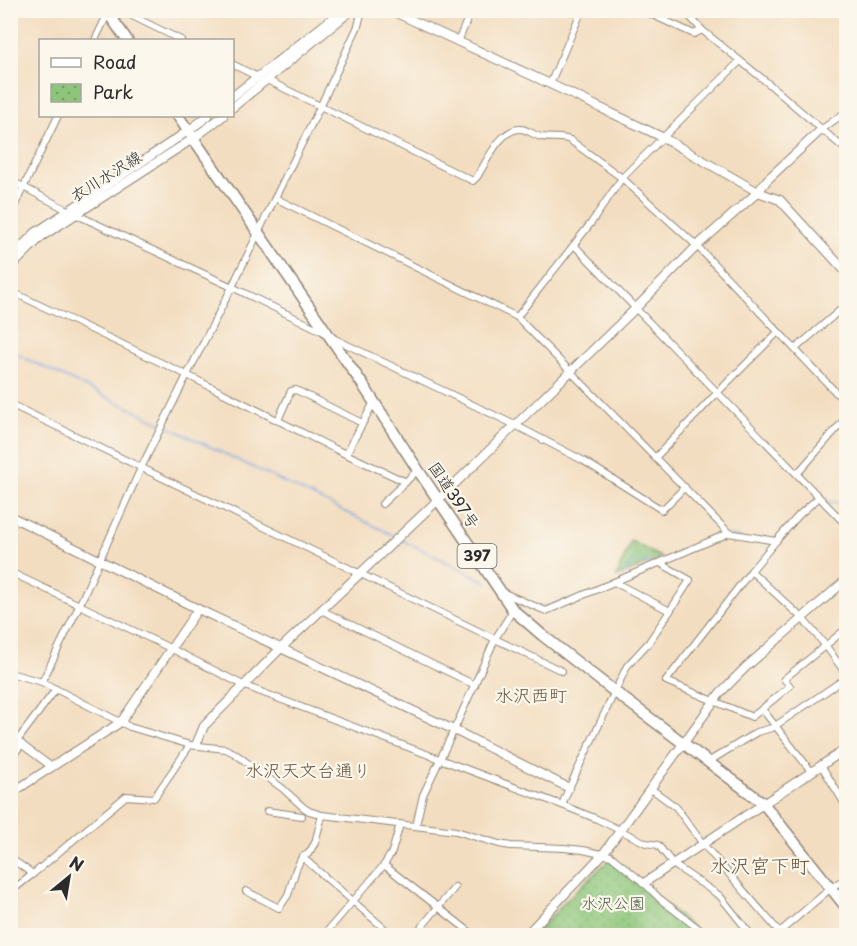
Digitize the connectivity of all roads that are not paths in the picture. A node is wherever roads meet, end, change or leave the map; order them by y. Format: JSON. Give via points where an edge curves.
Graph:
{"nodes":[{"id":1,"x":343,"y":10,"type":"edge"},
{"id":2,"x":352,"y":10,"type":"edge"},
{"id":3,"x":362,"y":10,"type":"edge"},
{"id":4,"x":390,"y":10,"type":"edge"},
{"id":5,"x":471,"y":10,"type":"edge"},
{"id":6,"x":582,"y":10,"type":"edge"},
{"id":7,"x":642,"y":10,"type":"edge"},
{"id":8,"x":684,"y":10,"type":"edge"},
{"id":9,"x":111,"y":11,"type":"edge"},
{"id":10,"x":702,"y":30,"type":"junction"},
{"id":11,"x":96,"y":39,"type":"edge"},
{"id":12,"x":126,"y":39,"type":"edge"},
{"id":13,"x":180,"y":39,"type":"edge"},
{"id":14,"x":458,"y":42,"type":"junction"},
{"id":15,"x":740,"y":61,"type":"junction"},
{"id":16,"x":234,"y":65,"type":"edge"},
{"id":17,"x":262,"y":79,"type":"junction"},
{"id":18,"x":550,"y":84,"type":"junction"},
{"id":19,"x":234,"y":96,"type":"edge"},
{"id":20,"x":234,"y":106,"type":"edge"},
{"id":21,"x":320,"y":107,"type":"junction"},
{"id":22,"x":846,"y":112,"type":"edge"},
{"id":23,"x":58,"y":117,"type":"edge"},
{"id":24,"x":179,"y":117,"type":"edge"},
{"id":25,"x":207,"y":117,"type":"edge"},
{"id":26,"x":221,"y":117,"type":"edge"},
{"id":27,"x":822,"y":129,"type":"junction"},
{"id":28,"x":191,"y":135,"type":"junction"},
{"id":29,"x":662,"y":137,"type":"junction"},
{"id":30,"x":846,"y":150,"type":"edge"},
{"id":31,"x":622,"y":178,"type":"junction"},
{"id":32,"x":10,"y":180,"type":"edge"},
{"id":33,"x":24,"y":187,"type":"junction"},
{"id":34,"x":758,"y":192,"type":"junction"},
{"id":35,"x":274,"y":198,"type":"junction"},
{"id":36,"x":71,"y":212,"type":"junction"},
{"id":37,"x":10,"y":215,"type":"edge"},
{"id":38,"x":258,"y":234,"type":"junction"},
{"id":39,"x":574,"y":245,"type":"junction"},
{"id":40,"x":697,"y":246,"type":"junction"},
{"id":41,"x":10,"y":258,"type":"edge"},
{"id":42,"x":10,"y":268,"type":"edge"},
{"id":43,"x":846,"y":272,"type":"edge"},
{"id":44,"x":232,"y":287,"type":"junction"},
{"id":45,"x":10,"y":291,"type":"edge"},
{"id":46,"x":846,"y":305,"type":"edge"},
{"id":47,"x":636,"y":308,"type":"junction"},
{"id":48,"x":517,"y":317,"type":"junction"},
{"id":49,"x":778,"y":332,"type":"junction"},
{"id":50,"x":329,"y":336,"type":"junction"},
{"id":51,"x":795,"y":350,"type":"junction"},
{"id":52,"x":571,"y":371,"type":"junction"},
{"id":53,"x":187,"y":375,"type":"junction"},
{"id":54,"x":718,"y":392,"type":"junction"},
{"id":55,"x":374,"y":402,"type":"junction"},
{"id":56,"x":846,"y":403,"type":"edge"},
{"id":57,"x":10,"y":404,"type":"edge"},
{"id":58,"x":846,"y":418,"type":"edge"},
{"id":59,"x":278,"y":420,"type":"junction"},
{"id":60,"x":362,"y":423,"type":"junction"},
{"id":61,"x":515,"y":425,"type":"junction"},
{"id":62,"x":346,"y":454,"type":"junction"},
{"id":63,"x":655,"y":458,"type":"junction"},
{"id":64,"x":141,"y":468,"type":"junction"},
{"id":65,"x":418,"y":470,"type":"junction"},
{"id":66,"x":797,"y":474,"type":"junction"},
{"id":67,"x":406,"y":482,"type":"junction"},
{"id":68,"x":685,"y":487,"type":"junction"},
{"id":69,"x":819,"y":497,"type":"junction"},
{"id":70,"x":439,"y":500,"type":"junction"},
{"id":71,"x":382,"y":504,"type":"dead end"},
{"id":72,"x":10,"y":516,"type":"edge"},
{"id":73,"x":846,"y":525,"type":"edge"},
{"id":74,"x":729,"y":533,"type":"junction"},
{"id":75,"x":776,"y":540,"type":"junction"},
{"id":76,"x":100,"y":560,"type":"junction"},
{"id":77,"x":660,"y":563,"type":"junction"},
{"id":78,"x":751,"y":571,"type":"junction"},
{"id":79,"x":10,"y":572,"type":"edge"},
{"id":80,"x":361,"y":574,"type":"junction"},
{"id":81,"x":846,"y":580,"type":"edge"},
{"id":82,"x":614,"y":582,"type":"junction"},
{"id":83,"x":502,"y":592,"type":"junction"},
{"id":84,"x":79,"y":606,"type":"junction"},
{"id":85,"x":198,"y":609,"type":"junction"},
{"id":86,"x":321,"y":610,"type":"junction"},
{"id":87,"x":513,"y":610,"type":"junction"},
{"id":88,"x":670,"y":611,"type":"junction"},
{"id":89,"x":802,"y":618,"type":"junction"},
{"id":90,"x":846,"y":629,"type":"edge"},
{"id":91,"x":495,"y":639,"type":"junction"},
{"id":92,"x":826,"y":646,"type":"junction"},
{"id":93,"x":281,"y":648,"type":"junction"},
{"id":94,"x":172,"y":649,"type":"junction"},
{"id":95,"x":562,"y":671,"type":"dead end"},
{"id":96,"x":10,"y":673,"type":"edge"},
{"id":97,"x":846,"y":676,"type":"edge"},
{"id":98,"x":42,"y":682,"type":"junction"},
{"id":99,"x":475,"y":685,"type":"junction"},
{"id":100,"x":244,"y":686,"type":"junction"},
{"id":101,"x":56,"y":689,"type":"junction"},
{"id":102,"x":615,"y":692,"type":"junction"},
{"id":103,"x":713,"y":702,"type":"junction"},
{"id":104,"x":762,"y":709,"type":"junction"},
{"id":105,"x":122,"y":722,"type":"junction"},
{"id":106,"x":776,"y":725,"type":"junction"},
{"id":107,"x":454,"y":730,"type":"junction"},
{"id":108,"x":10,"y":736,"type":"edge"},
{"id":109,"x":19,"y":742,"type":"junction"},
{"id":110,"x":683,"y":743,"type":"junction"},
{"id":111,"x":193,"y":745,"type":"junction"},
{"id":112,"x":846,"y":748,"type":"edge"},
{"id":113,"x":10,"y":759,"type":"edge"},
{"id":114,"x":441,"y":759,"type":"junction"},
{"id":115,"x":708,"y":762,"type":"junction"},
{"id":116,"x":821,"y":765,"type":"junction"},
{"id":117,"x":52,"y":766,"type":"junction"},
{"id":118,"x":811,"y":771,"type":"junction"},
{"id":119,"x":568,"y":788,"type":"junction"},
{"id":120,"x":650,"y":789,"type":"junction"},
{"id":121,"x":10,"y":794,"type":"edge"},
{"id":122,"x":763,"y":803,"type":"junction"},
{"id":123,"x":562,"y":805,"type":"junction"},
{"id":124,"x":846,"y":806,"type":"edge"},
{"id":125,"x":267,"y":811,"type":"dead end"},
{"id":126,"x":322,"y":815,"type":"junction"},
{"id":127,"x":302,"y":816,"type":"dead end"},
{"id":128,"x":400,"y":824,"type":"junction"},
{"id":129,"x":416,"y":825,"type":"junction"},
{"id":130,"x":621,"y":830,"type":"junction"},
{"id":131,"x":703,"y":844,"type":"junction"},
{"id":132,"x":603,"y":854,"type":"junction"},
{"id":133,"x":303,"y":857,"type":"junction"},
{"id":134,"x":10,"y":858,"type":"edge"},
{"id":135,"x":384,"y":865,"type":"junction"},
{"id":136,"x":674,"y":865,"type":"junction"},
{"id":137,"x":33,"y":874,"type":"junction"},
{"id":138,"x":846,"y":878,"type":"edge"},
{"id":139,"x":644,"y":883,"type":"junction"},
{"id":140,"x":454,"y":887,"type":"dead end"},
{"id":141,"x":831,"y":888,"type":"junction"},
{"id":142,"x":246,"y":891,"type":"dead end"},
{"id":143,"x":10,"y":892,"type":"edge"},
{"id":144,"x":353,"y":900,"type":"junction"},
{"id":145,"x":438,"y":907,"type":"junction"},
{"id":146,"x":846,"y":908,"type":"edge"},
{"id":147,"x":779,"y":934,"type":"edge"},
{"id":148,"x":323,"y":936,"type":"edge"},
{"id":149,"x":393,"y":936,"type":"edge"},
{"id":150,"x":414,"y":936,"type":"edge"},
{"id":151,"x":474,"y":936,"type":"edge"},
{"id":152,"x":525,"y":936,"type":"edge"},
{"id":153,"x":708,"y":936,"type":"edge"},
{"id":154,"x":752,"y":936,"type":"edge"}],
"edges":[{"from":1,"to":17,"type":"street"},
{"from":2,"to":17,"type":"street"},
{"from":3,"to":21,"type":"street"},
{"from":4,"to":14,"type":"street"},
{"from":5,"to":14,"type":"street"},
{"from":6,"to":18,"type":"street"},
{"from":7,"to":10,"type":"street","via":[[694,34]]},
{"from":8,"to":10,"type":"street"},
{"from":9,"to":11,"type":"street"},
{"from":9,"to":12,"type":"highway"},
{"from":9,"to":13,"type":"street"},
{"from":10,"to":15,"type":"street"},
{"from":14,"to":18,"type":"street"},
{"from":15,"to":27,"type":"street"},
{"from":15,"to":29,"type":"street"},
{"from":16,"to":17,"type":"street"},
{"from":17,"to":19,"type":"street"},
{"from":17,"to":20,"type":"street"},
{"from":17,"to":21,"type":"street"},
{"from":18,"to":29,"type":"street"},
{"from":21,"to":31,"type":"street","via":[[473,181],[499,141],[521,129],[541,137],[564,138]]},
{"from":21,"to":35,"type":"street"},
{"from":22,"to":27,"type":"street"},
{"from":23,"to":33,"type":"street"},
{"from":24,"to":28,"type":"highway","name":"国道397号","number":"397"},
{"from":25,"to":28,"type":"street","name":"衣川水沢線"},
{"from":26,"to":28,"type":"street","name":"衣川水沢線"},
{"from":27,"to":30,"type":"street"},
{"from":27,"to":34,"type":"street"},
{"from":28,"to":36,"type":"street","name":"衣川水沢線"},
{"from":28,"to":38,"type":"highway","name":"国道397号","number":"397"},
{"from":29,"to":31,"type":"street"},
{"from":29,"to":34,"type":"street"},
{"from":31,"to":39,"type":"street"},
{"from":31,"to":40,"type":"street"},
{"from":32,"to":33,"type":"street"},
{"from":33,"to":36,"type":"street"},
{"from":33,"to":37,"type":"street"},
{"from":34,"to":40,"type":"street"},
{"from":34,"to":43,"type":"street","via":[[780,200]]},
{"from":35,"to":38,"type":"street"},
{"from":35,"to":48,"type":"street"},
{"from":36,"to":41,"type":"street","name":"衣川水沢線","via":[[35,233]]},
{"from":36,"to":42,"type":"street","name":"衣川水沢線"},
{"from":36,"to":44,"type":"street"},
{"from":38,"to":44,"type":"street"},
{"from":38,"to":50,"type":"highway","name":"国道397号","number":"397"},
{"from":39,"to":47,"type":"street"},
{"from":39,"to":48,"type":"street"},
{"from":40,"to":47,"type":"street"},
{"from":40,"to":49,"type":"street"},
{"from":44,"to":50,"type":"street"},
{"from":44,"to":53,"type":"street"},
{"from":45,"to":53,"type":"street"},
{"from":46,"to":51,"type":"street"},
{"from":47,"to":52,"type":"street"},
{"from":47,"to":54,"type":"street"},
{"from":48,"to":52,"type":"street"},
{"from":49,"to":51,"type":"street"},
{"from":49,"to":54,"type":"street"},
{"from":50,"to":55,"type":"highway","name":"国道397号","number":"397"},
{"from":50,"to":61,"type":"street"},
{"from":51,"to":56,"type":"street"},
{"from":52,"to":61,"type":"street"},
{"from":52,"to":63,"type":"street"},
{"from":53,"to":59,"type":"street"},
{"from":53,"to":64,"type":"street"},
{"from":54,"to":63,"type":"street"},
{"from":54,"to":66,"type":"street"},
{"from":55,"to":60,"type":"street"},
{"from":55,"to":65,"type":"highway","name":"国道397号","number":"397"},
{"from":57,"to":64,"type":"street"},
{"from":58,"to":66,"type":"street"},
{"from":59,"to":60,"type":"street","via":[[291,391],[296,390]]},
{"from":59,"to":62,"type":"street"},
{"from":60,"to":62,"type":"street"},
{"from":61,"to":68,"type":"street","via":[[584,461],[662,510]]},
{"from":61,"to":70,"type":"street"},
{"from":62,"to":67,"type":"street"},
{"from":63,"to":68,"type":"street"},
{"from":64,"to":76,"type":"street"},
{"from":64,"to":80,"type":"street"},
{"from":65,"to":67,"type":"street"},
{"from":65,"to":70,"type":"highway","name":"国道397号","number":"397"},
{"from":66,"to":69,"type":"street"},
{"from":67,"to":71,"type":"street"},
{"from":68,"to":74,"type":"street"},
{"from":69,"to":73,"type":"street"},
{"from":69,"to":75,"type":"street"},
{"from":70,"to":80,"type":"street"},
{"from":70,"to":83,"type":"highway","name":"国道397号","number":"397"},
{"from":72,"to":76,"type":"street"},
{"from":74,"to":75,"type":"street"},
{"from":74,"to":77,"type":"street"},
{"from":75,"to":78,"type":"street"},
{"from":76,"to":84,"type":"street"},
{"from":76,"to":85,"type":"street"},
{"from":77,"to":82,"type":"street"},
{"from":77,"to":88,"type":"street","via":[[690,580]]},
{"from":78,"to":89,"type":"street"},
{"from":78,"to":103,"type":"street","via":[[666,681]]},
{"from":79,"to":84,"type":"street"},
{"from":80,"to":86,"type":"street"},
{"from":80,"to":91,"type":"street"},
{"from":81,"to":89,"type":"street"},
{"from":82,"to":83,"type":"street","via":[[546,611]]},
{"from":82,"to":88,"type":"street"},
{"from":83,"to":87,"type":"highway","name":"国道397号","number":"397"},
{"from":84,"to":94,"type":"street"},
{"from":84,"to":98,"type":"street"},
{"from":85,"to":93,"type":"street"},
{"from":85,"to":94,"type":"street"},
{"from":86,"to":93,"type":"street"},
{"from":86,"to":99,"type":"street"},
{"from":87,"to":91,"type":"street"},
{"from":87,"to":102,"type":"highway","name":"国道397号","number":"397"},
{"from":88,"to":102,"type":"street","via":[[627,666]]},
{"from":89,"to":92,"type":"street"},
{"from":89,"to":103,"type":"street","via":[[729,682]]},
{"from":90,"to":92,"type":"street"},
{"from":91,"to":95,"type":"street"},
{"from":91,"to":99,"type":"street"},
{"from":92,"to":97,"type":"street"},
{"from":92,"to":104,"type":"street","via":[[784,679],[790,686]]},
{"from":93,"to":100,"type":"street"},
{"from":93,"to":107,"type":"street"},
{"from":94,"to":100,"type":"street"},
{"from":94,"to":105,"type":"street"},
{"from":96,"to":98,"type":"street"},
{"from":97,"to":106,"type":"street"},
{"from":98,"to":101,"type":"street"},
{"from":99,"to":107,"type":"street"},
{"from":100,"to":111,"type":"street","via":[[204,726]]},
{"from":100,"to":114,"type":"street"},
{"from":101,"to":105,"type":"street"},
{"from":101,"to":109,"type":"street"},
{"from":102,"to":110,"type":"highway","name":"国道397号","number":"397"},
{"from":102,"to":119,"type":"street"},
{"from":103,"to":104,"type":"street","via":[[752,717]]},
{"from":103,"to":110,"type":"street"},
{"from":104,"to":106,"type":"street"},
{"from":105,"to":111,"type":"street"},
{"from":105,"to":117,"type":"street"},
{"from":106,"to":115,"type":"street"},
{"from":106,"to":118,"type":"street"},
{"from":107,"to":114,"type":"street"},
{"from":107,"to":119,"type":"street"},
{"from":108,"to":109,"type":"street"},
{"from":109,"to":113,"type":"street"},
{"from":109,"to":117,"type":"street"},
{"from":110,"to":115,"type":"highway","name":"国道397号","number":"397"},
{"from":110,"to":120,"type":"street"},
{"from":111,"to":126,"type":"street","via":[[234,753],[309,811]]},
{"from":111,"to":137,"type":"street","via":[[154,798],[126,796]]},
{"from":112,"to":116,"type":"street"},
{"from":114,"to":123,"type":"street"},
{"from":114,"to":129,"type":"street","via":[[423,795]]},
{"from":115,"to":122,"type":"highway","name":"国道397号","number":"397"},
{"from":116,"to":118,"type":"street"},
{"from":116,"to":124,"type":"street"},
{"from":117,"to":121,"type":"street"},
{"from":118,"to":122,"type":"street"},
{"from":119,"to":123,"type":"street"},
{"from":120,"to":130,"type":"street"},
{"from":120,"to":131,"type":"street","via":[[676,807]]},
{"from":122,"to":131,"type":"street"},
{"from":122,"to":141,"type":"highway","name":"国道397号","number":"397"},
{"from":123,"to":130,"type":"street"},
{"from":125,"to":127,"type":"street"},
{"from":126,"to":128,"type":"street"},
{"from":126,"to":133,"type":"street","via":[[315,843]]},
{"from":128,"to":129,"type":"street"},
{"from":128,"to":135,"type":"street"},
{"from":129,"to":132,"type":"street","via":[[511,846]]},
{"from":130,"to":132,"type":"street"},
{"from":130,"to":136,"type":"street","via":[[658,845]]},
{"from":131,"to":136,"type":"street"},
{"from":131,"to":147,"type":"street"},
{"from":132,"to":139,"type":"street"},
{"from":132,"to":152,"type":"street"},
{"from":133,"to":142,"type":"street","via":[[279,908]]},
{"from":133,"to":144,"type":"street"},
{"from":134,"to":137,"type":"street"},
{"from":135,"to":144,"type":"street"},
{"from":135,"to":145,"type":"street"},
{"from":136,"to":139,"type":"street"},
{"from":136,"to":154,"type":"street","via":[[720,896]]},
{"from":137,"to":143,"type":"street"},
{"from":138,"to":141,"type":"street"},
{"from":139,"to":153,"type":"street"},
{"from":140,"to":145,"type":"street"},
{"from":141,"to":146,"type":"highway","name":"国道397号","number":"397"},
{"from":141,"to":147,"type":"street"},
{"from":144,"to":148,"type":"street"},
{"from":144,"to":149,"type":"street"},
{"from":145,"to":150,"type":"street"},
{"from":145,"to":151,"type":"street"}]}
